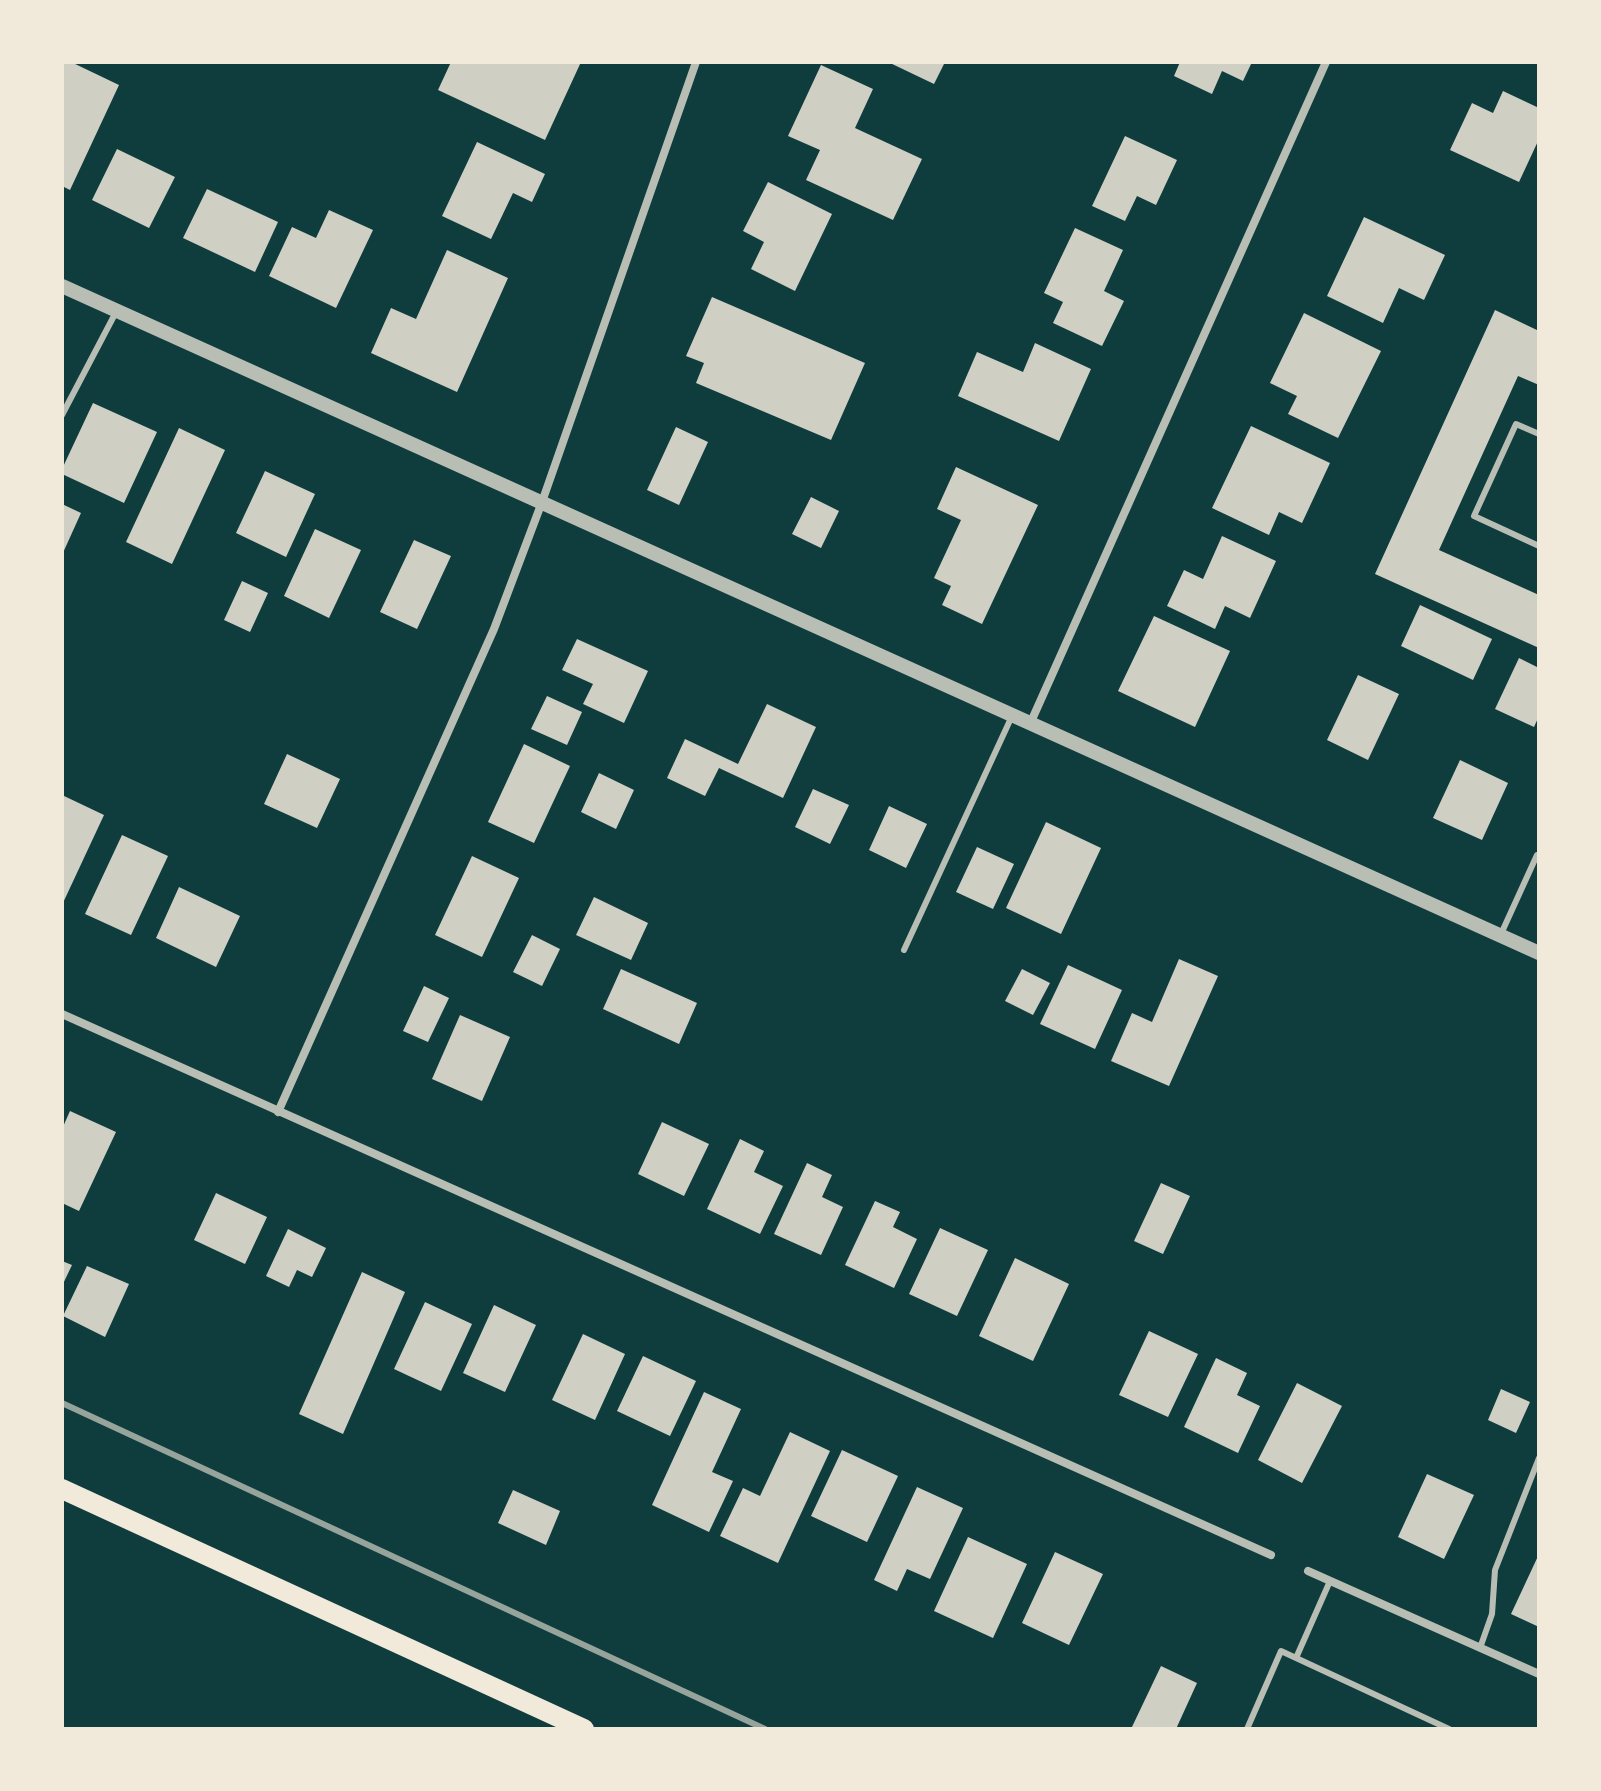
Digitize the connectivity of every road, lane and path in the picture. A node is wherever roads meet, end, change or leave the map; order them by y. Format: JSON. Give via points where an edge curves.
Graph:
{"nodes":[{"id":1,"x":696,"y":62,"type":"edge"},
{"id":2,"x":1326,"y":62,"type":"edge"},
{"id":3,"x":62,"y":286,"type":"edge"},
{"id":4,"x":116,"y":312,"type":"junction"},
{"id":5,"x":62,"y":415,"type":"edge"},
{"id":6,"x":1539,"y":434,"type":"edge"},
{"id":7,"x":542,"y":502,"type":"junction"},
{"id":8,"x":1539,"y":546,"type":"edge"},
{"id":9,"x":1012,"y":716,"type":"junction"},
{"id":10,"x":1030,"y":724,"type":"junction"},
{"id":11,"x":1538,"y":854,"type":"edge"},
{"id":12,"x":1500,"y":935,"type":"junction"},
{"id":13,"x":904,"y":950,"type":"dead end"},
{"id":14,"x":1539,"y":953,"type":"edge"},
{"id":15,"x":62,"y":1014,"type":"edge"},
{"id":16,"x":278,"y":1112,"type":"junction"},
{"id":17,"x":1539,"y":1458,"type":"edge"},
{"id":18,"x":62,"y":1489,"type":"edge"},
{"id":19,"x":1271,"y":1555,"type":"dead end"},
{"id":20,"x":1308,"y":1571,"type":"dead end"},
{"id":21,"x":1330,"y":1581,"type":"junction"},
{"id":22,"x":1480,"y":1648,"type":"junction"},
{"id":23,"x":1296,"y":1658,"type":"junction"},
{"id":24,"x":1539,"y":1674,"type":"edge"},
{"id":25,"x":584,"y":1729,"type":"edge"},
{"id":26,"x":1247,"y":1729,"type":"edge"},
{"id":27,"x":1449,"y":1729,"type":"edge"}],
"edges":[{"from":1,"to":7,"type":"street"},
{"from":2,"to":10,"type":"street"},
{"from":3,"to":4,"type":"street"},
{"from":4,"to":5,"type":"lane"},
{"from":4,"to":7,"type":"street"},
{"from":6,"to":8,"type":"lane","via":[[1516,424],[1474,516]]},
{"from":7,"to":9,"type":"street"},
{"from":7,"to":16,"type":"street","via":[[494,629]]},
{"from":9,"to":10,"type":"street"},
{"from":9,"to":13,"type":"lane"},
{"from":10,"to":12,"type":"street"},
{"from":11,"to":12,"type":"lane"},
{"from":12,"to":14,"type":"street"},
{"from":15,"to":16,"type":"street"},
{"from":16,"to":19,"type":"street"},
{"from":17,"to":22,"type":"lane","via":[[1495,1570],[1492,1614]]},
{"from":18,"to":25,"type":"main road"},
{"from":20,"to":21,"type":"street"},
{"from":21,"to":22,"type":"street"},
{"from":21,"to":23,"type":"lane"},
{"from":22,"to":24,"type":"street"},
{"from":23,"to":26,"type":"lane","via":[[1281,1651]]},
{"from":23,"to":27,"type":"lane"}]}
